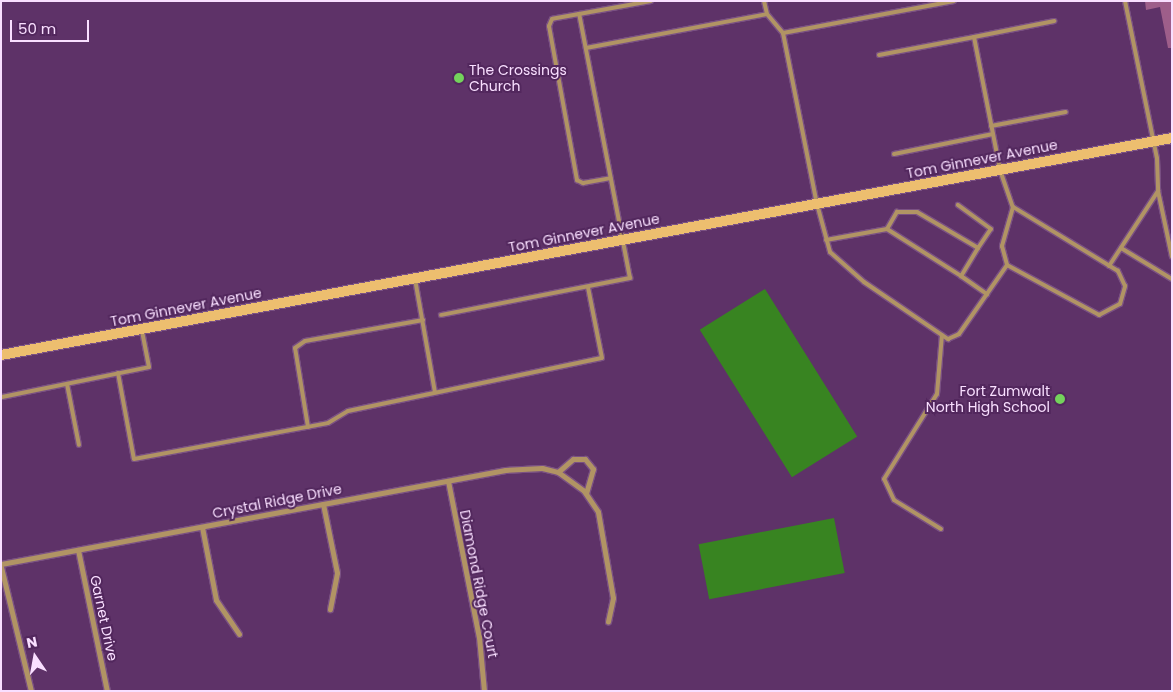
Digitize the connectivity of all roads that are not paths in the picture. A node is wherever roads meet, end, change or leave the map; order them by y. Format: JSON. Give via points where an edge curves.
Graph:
{"nodes":[{"id":1,"x":651,"y":1,"type":"edge"},
{"id":2,"x":764,"y":1,"type":"edge"},
{"id":3,"x":954,"y":1,"type":"edge"},
{"id":4,"x":1125,"y":1,"type":"edge"},
{"id":5,"x":948,"y":2,"type":"edge"},
{"id":6,"x":579,"y":14,"type":"junction"},
{"id":7,"x":766,"y":14,"type":"junction"},
{"id":8,"x":1054,"y":21,"type":"dead end"},
{"id":9,"x":783,"y":33,"type":"junction"},
{"id":10,"x":974,"y":37,"type":"junction"},
{"id":11,"x":586,"y":48,"type":"junction"},
{"id":12,"x":880,"y":55,"type":"dead end"},
{"id":13,"x":1066,"y":112,"type":"dead end"},
{"id":14,"x":991,"y":126,"type":"junction"},
{"id":15,"x":993,"y":134,"type":"junction"},
{"id":16,"x":1172,"y":138,"type":"edge"},
{"id":17,"x":1154,"y":142,"type":"junction"},
{"id":18,"x":894,"y":154,"type":"dead end"},
{"id":19,"x":1000,"y":170,"type":"junction"},
{"id":20,"x":611,"y":178,"type":"junction"},
{"id":21,"x":1158,"y":191,"type":"junction"},
{"id":22,"x":816,"y":204,"type":"junction"},
{"id":23,"x":958,"y":205,"type":"dead end"},
{"id":24,"x":1014,"y":207,"type":"junction"},
{"id":25,"x":1172,"y":215,"type":"edge"},
{"id":26,"x":1166,"y":216,"type":"junction"},
{"id":27,"x":887,"y":229,"type":"junction"},
{"id":28,"x":623,"y":240,"type":"junction"},
{"id":29,"x":826,"y":240,"type":"junction"},
{"id":30,"x":978,"y":248,"type":"junction"},
{"id":31,"x":1121,"y":248,"type":"junction"},
{"id":32,"x":1172,"y":257,"type":"edge"},
{"id":33,"x":1008,"y":265,"type":"junction"},
{"id":34,"x":1109,"y":266,"type":"junction"},
{"id":35,"x":961,"y":276,"type":"junction"},
{"id":36,"x":415,"y":279,"type":"junction"},
{"id":37,"x":1172,"y":279,"type":"edge"},
{"id":38,"x":588,"y":286,"type":"junction"},
{"id":39,"x":987,"y":294,"type":"junction"},
{"id":40,"x":441,"y":316,"type":"dead end"},
{"id":41,"x":423,"y":320,"type":"junction"},
{"id":42,"x":142,"y":329,"type":"junction"},
{"id":43,"x":942,"y":335,"type":"junction"},
{"id":44,"x":1,"y":356,"type":"edge"},
{"id":45,"x":118,"y":374,"type":"junction"},
{"id":46,"x":67,"y":384,"type":"junction"},
{"id":47,"x":435,"y":392,"type":"junction"},
{"id":48,"x":2,"y":397,"type":"edge"},
{"id":49,"x":308,"y":427,"type":"junction"},
{"id":50,"x":79,"y":445,"type":"dead end"},
{"id":51,"x":558,"y":472,"type":"junction"},
{"id":52,"x":448,"y":481,"type":"junction"},
{"id":53,"x":586,"y":493,"type":"junction"},
{"id":54,"x":323,"y":504,"type":"junction"},
{"id":55,"x":202,"y":527,"type":"junction"},
{"id":56,"x":941,"y":529,"type":"dead end"},
{"id":57,"x":78,"y":550,"type":"junction"},
{"id":58,"x":1,"y":565,"type":"edge"},
{"id":59,"x":330,"y":609,"type":"dead end"},
{"id":60,"x":608,"y":621,"type":"dead end"},
{"id":61,"x":239,"y":634,"type":"dead end"},
{"id":62,"x":31,"y":691,"type":"edge"},
{"id":63,"x":107,"y":691,"type":"edge"},
{"id":64,"x":484,"y":691,"type":"edge"}],
"edges":[{"from":1,"to":6,"type":"lane"},
{"from":2,"to":7,"type":"lane"},
{"from":3,"to":5,"type":"lane"},
{"from":4,"to":17,"type":"lane"},
{"from":5,"to":9,"type":"lane"},
{"from":6,"to":11,"type":"lane"},
{"from":6,"to":20,"type":"lane","via":[[552,19],[549,26],[578,180],[583,183]]},
{"from":7,"to":9,"type":"lane"},
{"from":7,"to":11,"type":"lane"},
{"from":8,"to":10,"type":"lane"},
{"from":9,"to":22,"type":"lane"},
{"from":10,"to":12,"type":"lane"},
{"from":10,"to":14,"type":"lane"},
{"from":11,"to":20,"type":"lane"},
{"from":13,"to":14,"type":"lane"},
{"from":14,"to":15,"type":"lane"},
{"from":15,"to":18,"type":"lane"},
{"from":15,"to":19,"type":"lane"},
{"from":16,"to":17,"type":"main road","name":"Tom Ginnever Avenue"},
{"from":17,"to":19,"type":"main road","name":"Tom Ginnever Avenue"},
{"from":17,"to":21,"type":"lane"},
{"from":19,"to":22,"type":"main road","name":"Tom Ginnever Avenue"},
{"from":19,"to":24,"type":"lane"},
{"from":20,"to":28,"type":"lane"},
{"from":21,"to":26,"type":"lane"},
{"from":21,"to":31,"type":"lane"},
{"from":22,"to":28,"type":"main road","name":"Tom Ginnever Avenue"},
{"from":22,"to":29,"type":"lane"},
{"from":23,"to":30,"type":"lane","via":[[991,229]]},
{"from":24,"to":33,"type":"lane","via":[[1002,246]]},
{"from":24,"to":34,"type":"lane"},
{"from":25,"to":26,"type":"lane"},
{"from":26,"to":32,"type":"lane"},
{"from":27,"to":29,"type":"lane"},
{"from":27,"to":30,"type":"lane","via":[[897,212],[917,212]]},
{"from":27,"to":35,"type":"lane"},
{"from":28,"to":36,"type":"main road","name":"Tom Ginnever Avenue"},
{"from":28,"to":38,"type":"lane","via":[[630,278]]},
{"from":29,"to":43,"type":"lane","via":[[830,252],[864,282]]},
{"from":30,"to":35,"type":"lane"},
{"from":31,"to":34,"type":"lane"},
{"from":31,"to":37,"type":"lane"},
{"from":33,"to":34,"type":"lane","via":[[1100,315],[1120,304],[1125,286],[1118,271]]},
{"from":33,"to":39,"type":"lane"},
{"from":35,"to":39,"type":"lane"},
{"from":36,"to":41,"type":"lane"},
{"from":36,"to":42,"type":"main road","name":"Tom Ginnever Avenue"},
{"from":38,"to":40,"type":"lane"},
{"from":38,"to":47,"type":"lane","via":[[602,358]]},
{"from":39,"to":43,"type":"lane","via":[[959,334],[948,339]]},
{"from":41,"to":47,"type":"lane"},
{"from":41,"to":49,"type":"lane","via":[[305,341],[295,348]]},
{"from":42,"to":44,"type":"main road","name":"Tom Ginnever Avenue"},
{"from":42,"to":45,"type":"lane","via":[[149,367]]},
{"from":43,"to":56,"type":"lane","via":[[938,394],[884,479],[894,500]]},
{"from":45,"to":46,"type":"lane"},
{"from":45,"to":49,"type":"lane","via":[[134,459]]},
{"from":46,"to":48,"type":"lane"},
{"from":46,"to":50,"type":"lane"},
{"from":47,"to":49,"type":"lane","via":[[348,411],[328,423]]},
{"from":51,"to":52,"type":"street","name":"Crystal Ridge Drive","via":[[542,468],[505,470]]},
{"from":51,"to":53,"type":"street","name":"Crystal Ridge Drive"},
{"from":51,"to":53,"type":"street","via":[[572,459],[585,459],[593,469]]},
{"from":52,"to":54,"type":"street","name":"Crystal Ridge Drive"},
{"from":52,"to":64,"type":"street","name":"Diamond Ridge Court","via":[[479,638]]},
{"from":53,"to":60,"type":"street","name":"Crystal Ridge Drive","via":[[598,512],[608,560],[613,598]]},
{"from":54,"to":55,"type":"street","name":"Crystal Ridge Drive"},
{"from":54,"to":59,"type":"street","via":[[336,573]]},
{"from":55,"to":57,"type":"street","name":"Crystal Ridge Drive"},
{"from":55,"to":61,"type":"street","via":[[216,600]]},
{"from":57,"to":58,"type":"street","name":"Crystal Ridge Drive"},
{"from":57,"to":63,"type":"street","name":"Garnet Drive"},
{"from":58,"to":62,"type":"street"}]}
